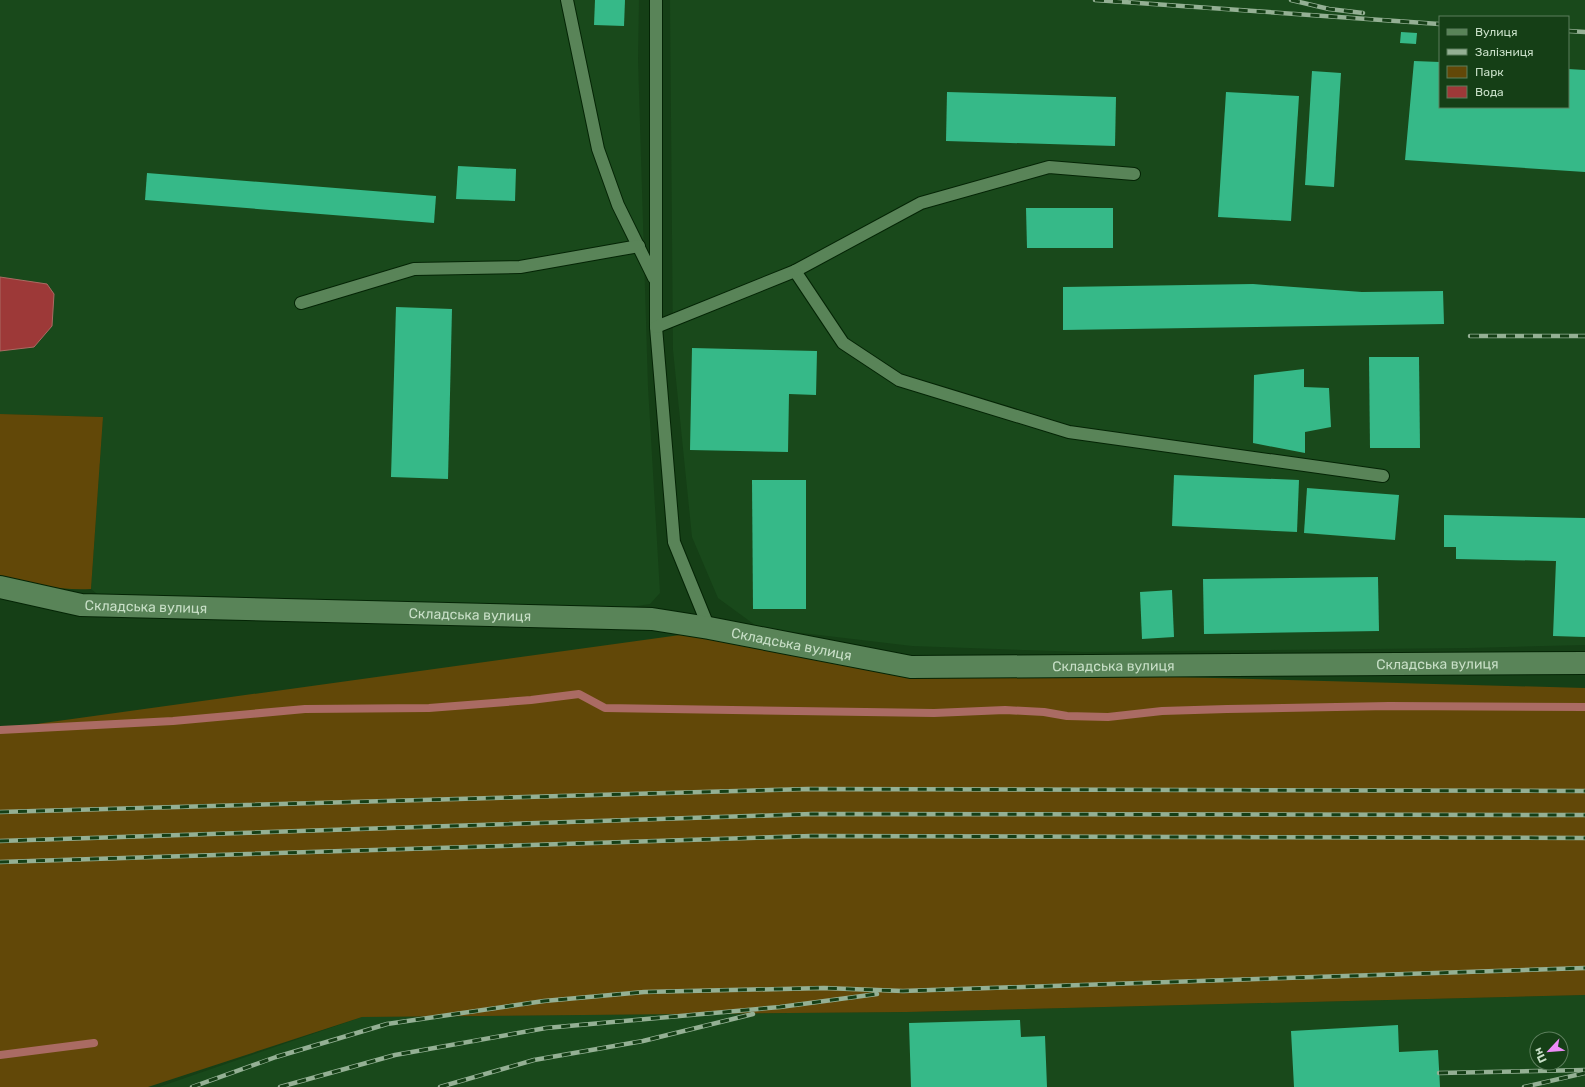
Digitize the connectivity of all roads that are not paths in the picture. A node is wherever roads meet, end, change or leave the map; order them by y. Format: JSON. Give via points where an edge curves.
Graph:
{"nodes":[{"id":1,"x":567,"y":0,"type":"edge"},
{"id":2,"x":656,"y":0,"type":"edge"},
{"id":3,"x":1134,"y":174,"type":"dead end"},
{"id":4,"x":639,"y":246,"type":"junction"},
{"id":5,"x":795,"y":271,"type":"junction"},
{"id":6,"x":656,"y":281,"type":"junction"},
{"id":7,"x":301,"y":303,"type":"dead end"},
{"id":8,"x":656,"y":327,"type":"junction"},
{"id":9,"x":1383,"y":476,"type":"dead end"},
{"id":10,"x":0,"y":587,"type":"edge"},
{"id":11,"x":709,"y":628,"type":"junction"},
{"id":12,"x":1585,"y":663,"type":"edge"}],
"edges":[{"from":1,"to":4,"type":"lane","via":[[598,149],[618,205]]},
{"from":2,"to":6,"type":"lane"},
{"from":3,"to":5,"type":"lane","via":[[1049,167],[921,203]]},
{"from":4,"to":6,"type":"lane"},
{"from":4,"to":7,"type":"lane","via":[[520,267],[414,269]]},
{"from":5,"to":8,"type":"lane"},
{"from":5,"to":9,"type":"lane","via":[[843,343],[899,380],[1069,432]]},
{"from":6,"to":8,"type":"lane"},
{"from":8,"to":11,"type":"lane","via":[[674,542]]},
{"from":10,"to":11,"type":"street","name":"Складська вулиця","via":[[81,605],[652,619]]},
{"from":11,"to":12,"type":"street","name":"Складська вулиця","via":[[911,667]]}]}
